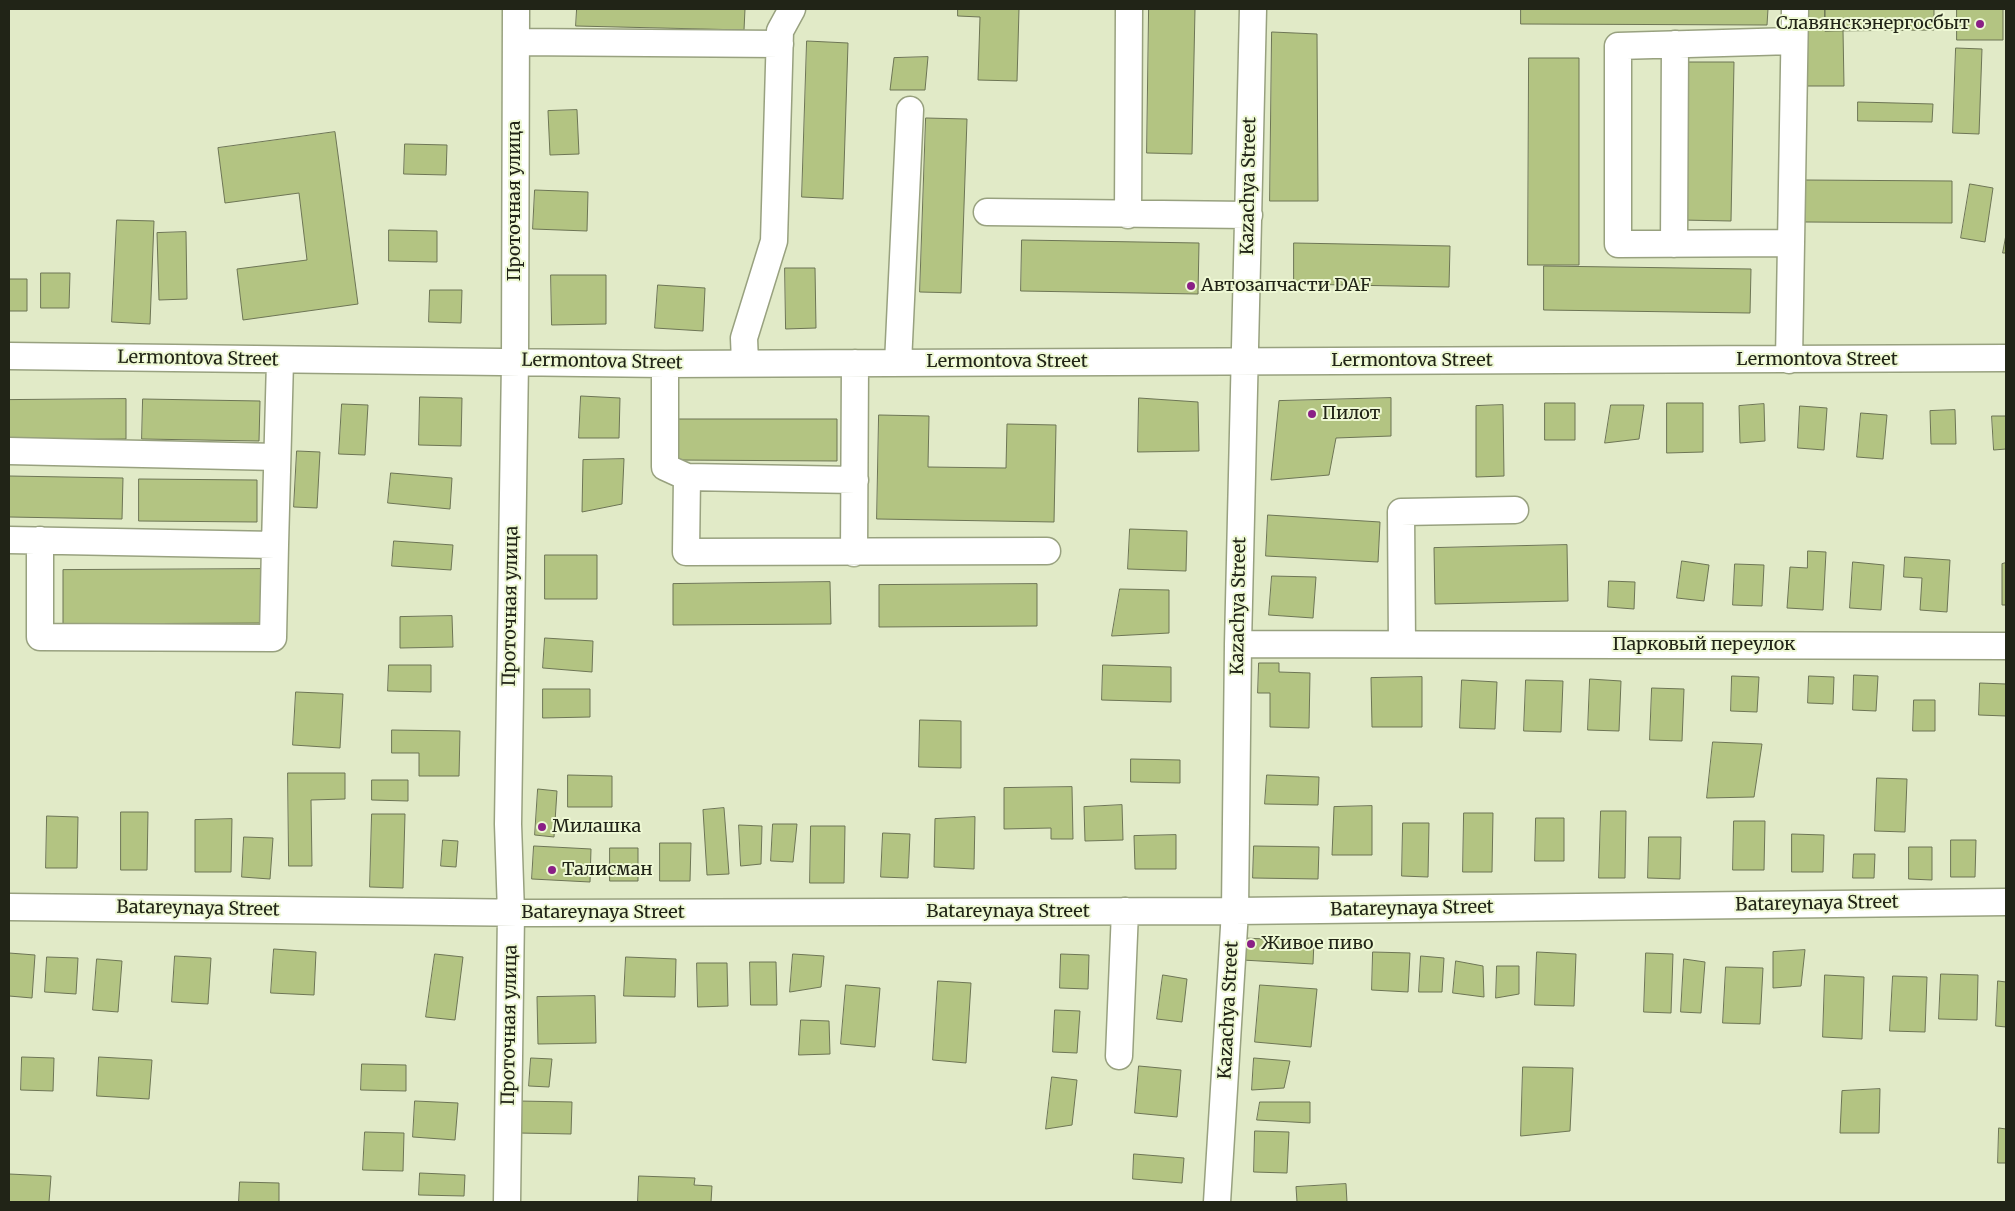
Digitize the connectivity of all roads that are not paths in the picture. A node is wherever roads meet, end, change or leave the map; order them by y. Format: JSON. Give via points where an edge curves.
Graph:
{"nodes":[{"id":1,"x":516,"y":9,"type":"edge"},
{"id":2,"x":792,"y":9,"type":"edge"},
{"id":3,"x":1129,"y":9,"type":"edge"},
{"id":4,"x":1253,"y":9,"type":"edge"},
{"id":5,"x":1795,"y":9,"type":"edge"},
{"id":6,"x":1793,"y":41,"type":"junction"},
{"id":7,"x":516,"y":42,"type":"junction"},
{"id":8,"x":780,"y":44,"type":"junction"},
{"id":9,"x":1675,"y":44,"type":"junction"},
{"id":10,"x":910,"y":110,"type":"dead end"},
{"id":11,"x":987,"y":212,"type":"dead end"},
{"id":12,"x":1128,"y":215,"type":"junction"},
{"id":13,"x":1249,"y":215,"type":"junction"},
{"id":14,"x":1791,"y":243,"type":"junction"},
{"id":15,"x":1674,"y":244,"type":"junction"},
{"id":16,"x":9,"y":356,"type":"edge"},
{"id":17,"x":2006,"y":358,"type":"edge"},
{"id":18,"x":1789,"y":360,"type":"junction"},
{"id":19,"x":280,"y":361,"type":"junction"},
{"id":20,"x":515,"y":361,"type":"junction"},
{"id":21,"x":1244,"y":361,"type":"junction"},
{"id":22,"x":744,"y":363,"type":"junction"},
{"id":23,"x":855,"y":363,"type":"junction"},
{"id":24,"x":898,"y":363,"type":"junction"},
{"id":25,"x":665,"y":364,"type":"junction"},
{"id":26,"x":9,"y":450,"type":"edge"},
{"id":27,"x":277,"y":457,"type":"junction"},
{"id":28,"x":687,"y":477,"type":"junction"},
{"id":29,"x":855,"y":480,"type":"junction"},
{"id":30,"x":1515,"y":510,"type":"dead end"},
{"id":31,"x":9,"y":540,"type":"edge"},
{"id":32,"x":40,"y":540,"type":"junction"},
{"id":33,"x":275,"y":545,"type":"junction"},
{"id":34,"x":1047,"y":551,"type":"dead end"},
{"id":35,"x":854,"y":552,"type":"junction"},
{"id":36,"x":1238,"y":644,"type":"junction"},
{"id":37,"x":1402,"y":644,"type":"junction"},
{"id":38,"x":2006,"y":646,"type":"edge"},
{"id":39,"x":2006,"y":902,"type":"edge"},
{"id":40,"x":9,"y":907,"type":"edge"},
{"id":41,"x":1125,"y":911,"type":"junction"},
{"id":42,"x":1235,"y":911,"type":"junction"},
{"id":43,"x":511,"y":913,"type":"junction"},
{"id":44,"x":1119,"y":1056,"type":"dead end"},
{"id":45,"x":507,"y":1202,"type":"edge"},
{"id":46,"x":1218,"y":1202,"type":"edge"}],
"edges":[{"from":1,"to":7,"type":"street","name":"Проточная улица"},
{"from":2,"to":8,"type":"street","via":[[780,31]]},
{"from":3,"to":12,"type":"street"},
{"from":4,"to":13,"type":"street","name":"Kazachya Street"},
{"from":5,"to":6,"type":"street"},
{"from":6,"to":9,"type":"street"},
{"from":6,"to":14,"type":"street"},
{"from":7,"to":8,"type":"street"},
{"from":7,"to":20,"type":"street","name":"Проточная улица"},
{"from":8,"to":22,"type":"street","via":[[774,241],[744,338]]},
{"from":9,"to":15,"type":"street"},
{"from":9,"to":15,"type":"street","via":[[1618,46],[1618,244]]},
{"from":10,"to":24,"type":"street"},
{"from":11,"to":12,"type":"street"},
{"from":12,"to":13,"type":"street"},
{"from":13,"to":21,"type":"street","name":"Kazachya Street"},
{"from":14,"to":15,"type":"street"},
{"from":14,"to":18,"type":"street"},
{"from":16,"to":19,"type":"street","name":"Lermontova Street"},
{"from":17,"to":18,"type":"street","name":"Lermontova Street"},
{"from":18,"to":21,"type":"street","name":"Lermontova Street"},
{"from":19,"to":20,"type":"street","name":"Lermontova Street"},
{"from":19,"to":27,"type":"street"},
{"from":20,"to":25,"type":"street","name":"Lermontova Street"},
{"from":20,"to":43,"type":"street","name":"Проточная улица","via":[[508,824]]},
{"from":21,"to":24,"type":"street","name":"Lermontova Street"},
{"from":21,"to":36,"type":"street","name":"Kazachya Street"},
{"from":22,"to":23,"type":"street","name":"Lermontova Street"},
{"from":22,"to":25,"type":"street","name":"Lermontova Street"},
{"from":23,"to":24,"type":"street","name":"Lermontova Street"},
{"from":23,"to":29,"type":"street"},
{"from":25,"to":28,"type":"street","via":[[665,467]]},
{"from":26,"to":27,"type":"street"},
{"from":27,"to":33,"type":"street"},
{"from":28,"to":29,"type":"street"},
{"from":28,"to":35,"type":"street","via":[[686,552]]},
{"from":29,"to":35,"type":"street"},
{"from":30,"to":37,"type":"street","via":[[1402,512]]},
{"from":31,"to":32,"type":"street"},
{"from":32,"to":33,"type":"street"},
{"from":32,"to":33,"type":"street","via":[[40,637],[273,638]]},
{"from":34,"to":35,"type":"street"},
{"from":36,"to":37,"type":"street","name":"Парковый переулок"},
{"from":36,"to":42,"type":"street","name":"Kazachya Street"},
{"from":37,"to":38,"type":"street","name":"Парковый переулок"},
{"from":39,"to":42,"type":"street","name":"Batareynaya Street"},
{"from":40,"to":43,"type":"street","name":"Batareynaya Street"},
{"from":41,"to":42,"type":"street","name":"Batareynaya Street"},
{"from":41,"to":43,"type":"street","name":"Batareynaya Street"},
{"from":41,"to":44,"type":"street"},
{"from":42,"to":46,"type":"street","name":"Kazachya Street"},
{"from":43,"to":45,"type":"street","name":"Проточная улица"}]}
